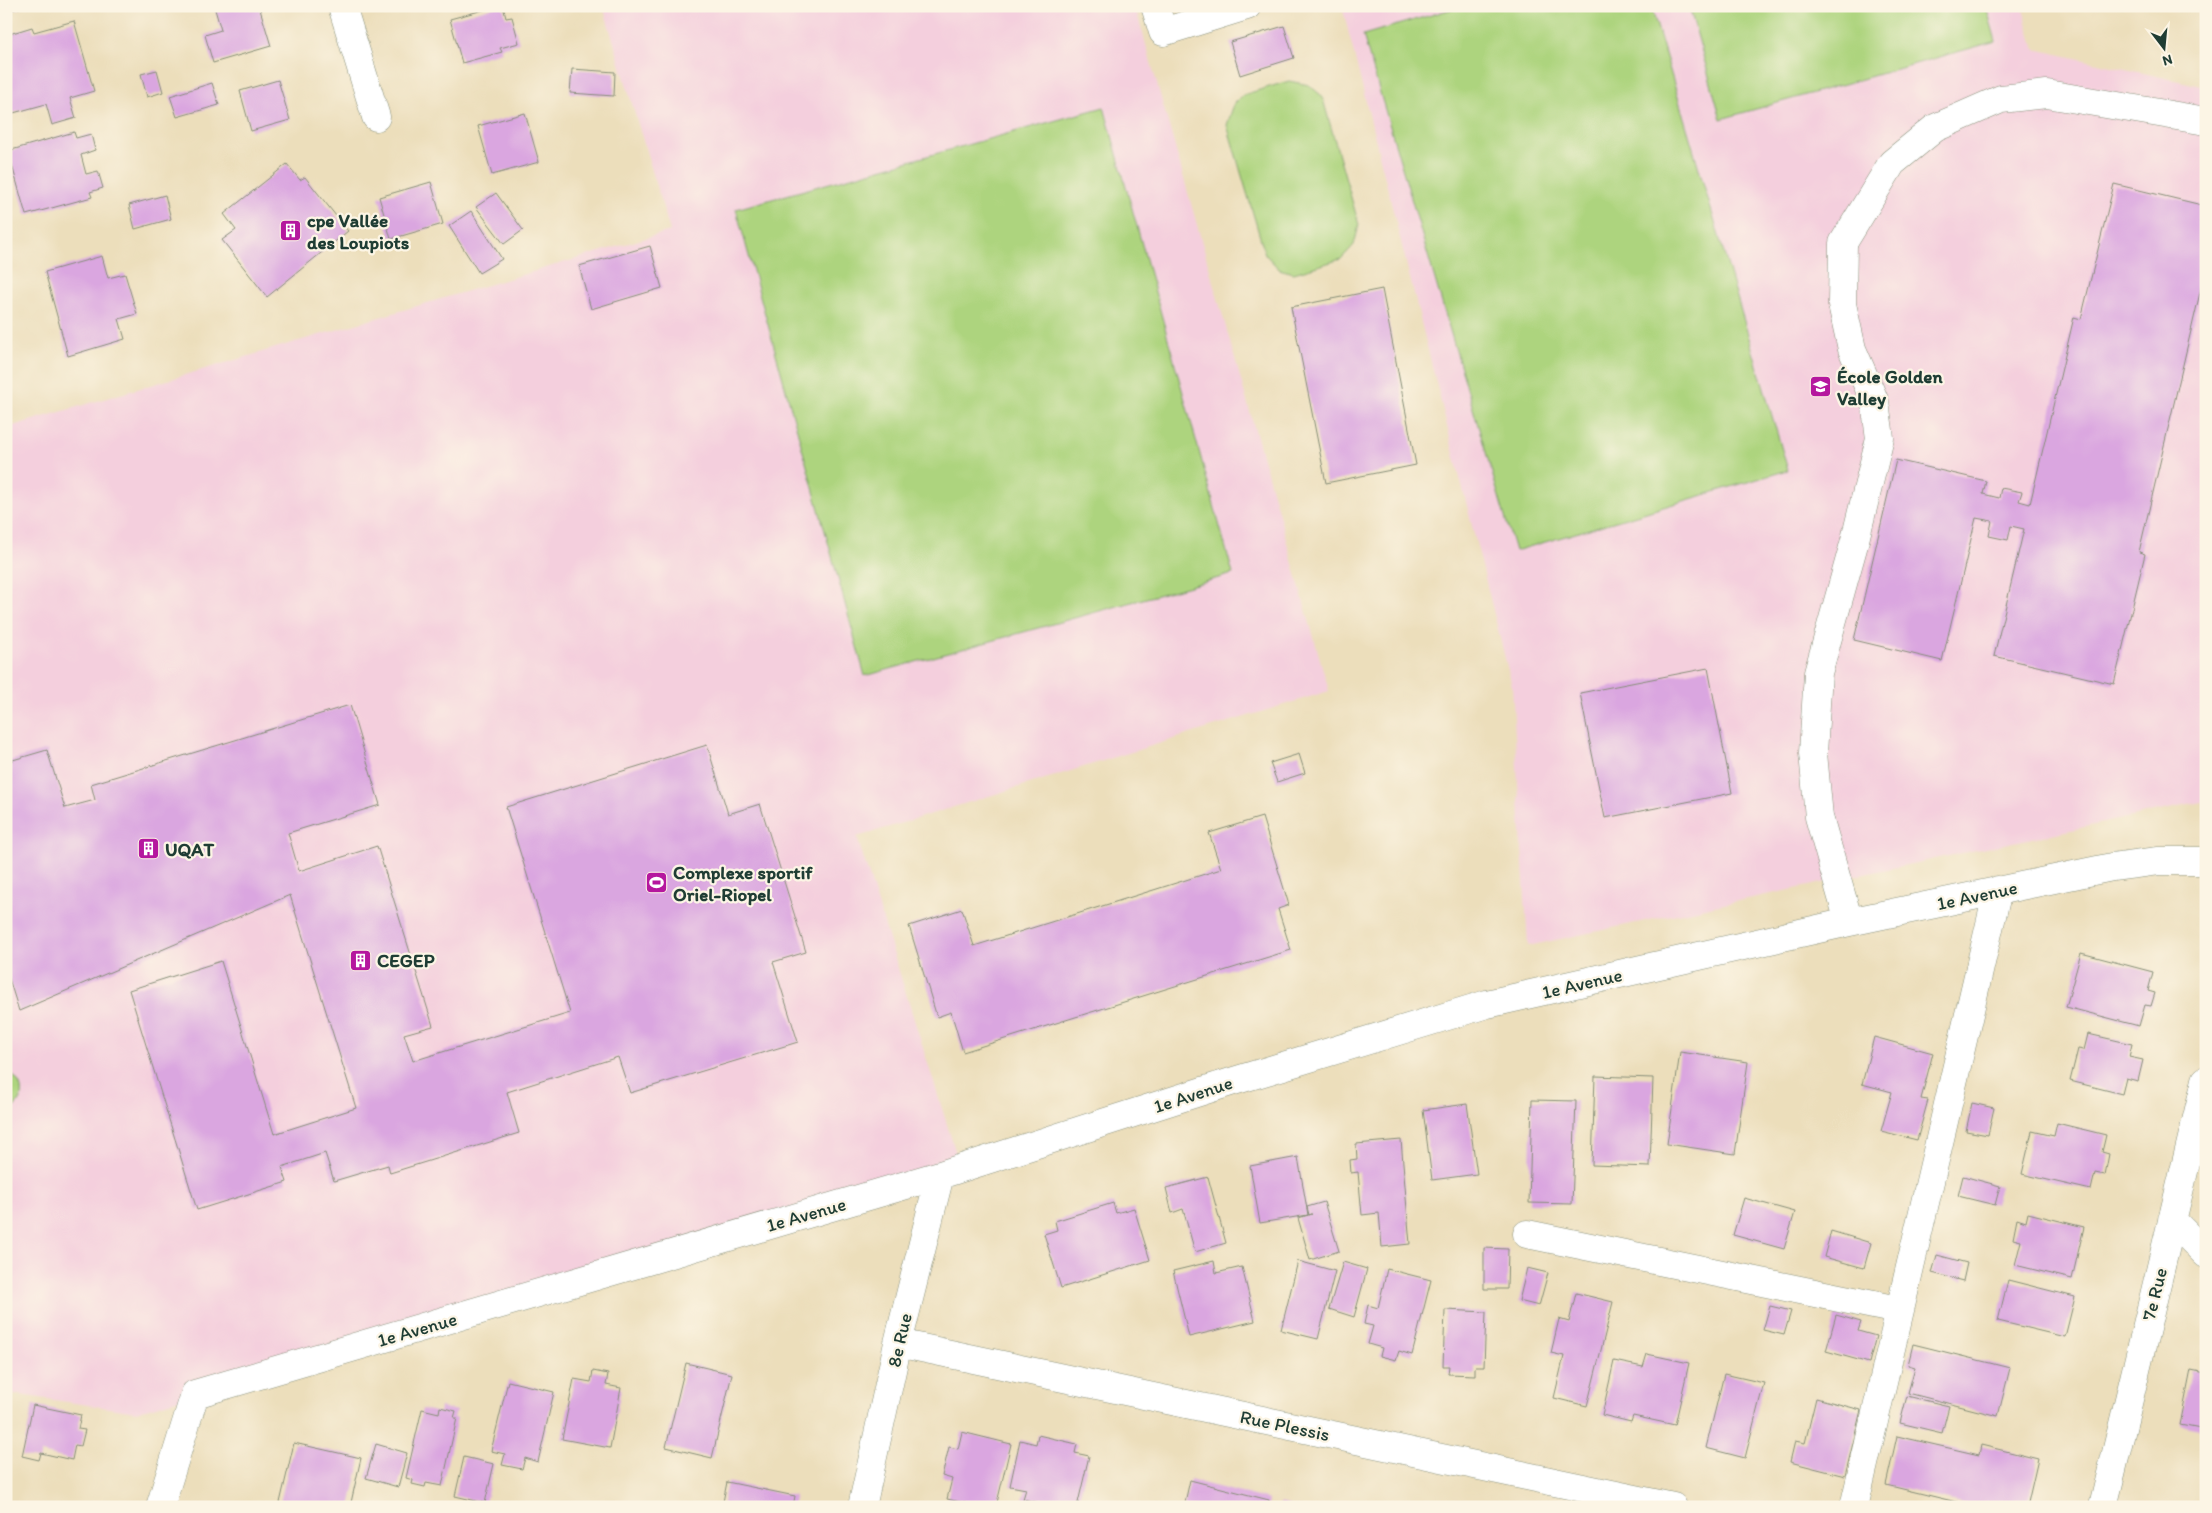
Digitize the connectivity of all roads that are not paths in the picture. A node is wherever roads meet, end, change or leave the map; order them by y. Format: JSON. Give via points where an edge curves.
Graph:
{"nodes":[{"id":1,"x":342,"y":6,"type":"edge"},
{"id":2,"x":1155,"y":6,"type":"edge"},
{"id":3,"x":1247,"y":6,"type":"edge"},
{"id":4,"x":376,"y":117,"type":"dead end"},
{"id":5,"x":2206,"y":121,"type":"edge"},
{"id":6,"x":2206,"y":861,"type":"edge"},
{"id":7,"x":1998,"y":890,"type":"junction"},
{"id":8,"x":1849,"y":922,"type":"junction"},
{"id":9,"x":2206,"y":1080,"type":"edge"},
{"id":10,"x":940,"y":1174,"type":"junction"},
{"id":11,"x":2172,"y":1220,"type":"junction"},
{"id":12,"x":1527,"y":1234,"type":"dead end"},
{"id":13,"x":2206,"y":1254,"type":"edge"},
{"id":14,"x":1898,"y":1310,"type":"junction"},
{"id":15,"x":898,"y":1343,"type":"junction"},
{"id":16,"x":160,"y":1507,"type":"edge"},
{"id":17,"x":862,"y":1507,"type":"edge"},
{"id":18,"x":1673,"y":1507,"type":"edge"},
{"id":19,"x":1854,"y":1507,"type":"edge"},
{"id":20,"x":2103,"y":1507,"type":"edge"}],
"edges":[{"from":1,"to":4,"type":"street"},
{"from":2,"to":3,"type":"street","via":[[1163,32]]},
{"from":5,"to":8,"type":"street","via":[[2048,94],[2001,99],[1935,128],[1892,163],[1843,243],[1842,304],[1852,349],[1875,402],[1880,438],[1818,673],[1813,744],[1819,817]]},
{"from":6,"to":7,"type":"street","name":"1e Avenue","via":[[2159,861],[2112,867]]},
{"from":7,"to":8,"type":"street","name":"1e Avenue"},
{"from":7,"to":14,"type":"street"},
{"from":8,"to":10,"type":"street","name":"1e Avenue","via":[[1487,1004]]},
{"from":9,"to":11,"type":"street","name":"7e Rue"},
{"from":10,"to":15,"type":"street","name":"8e Rue"},
{"from":10,"to":16,"type":"street","name":"1e Avenue","via":[[195,1394]]},
{"from":11,"to":13,"type":"street"},
{"from":11,"to":20,"type":"street","name":"7e Rue"},
{"from":12,"to":14,"type":"street"},
{"from":14,"to":19,"type":"street"},
{"from":15,"to":17,"type":"street","name":"8e Rue"},
{"from":15,"to":18,"type":"street","name":"Rue Plessis"}]}
